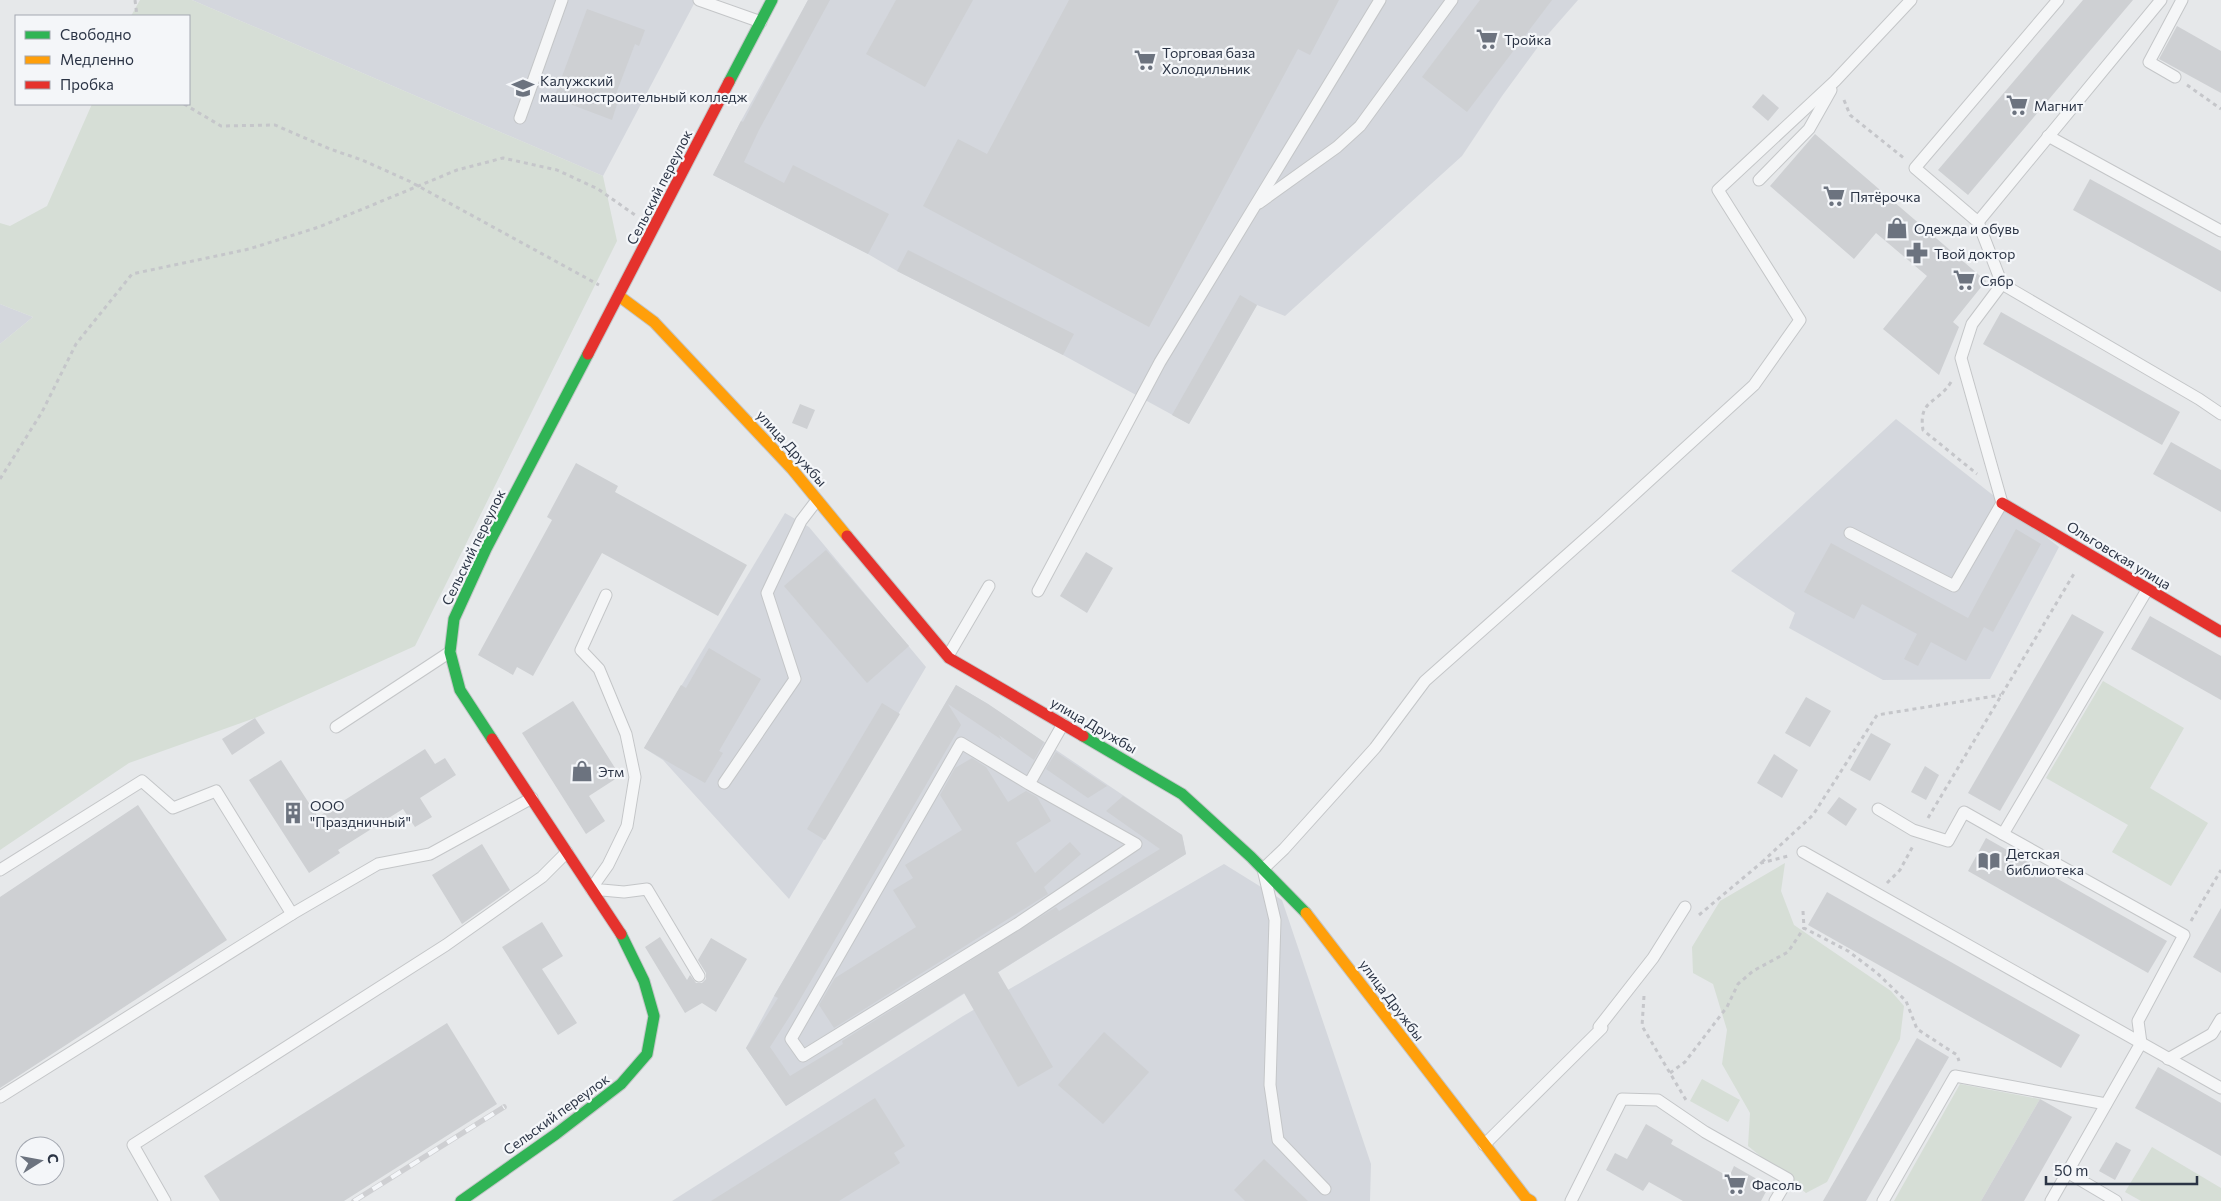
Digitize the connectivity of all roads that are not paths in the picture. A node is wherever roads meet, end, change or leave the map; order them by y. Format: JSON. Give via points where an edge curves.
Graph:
{"nodes":[{"id":1,"x":562,"y":0,"type":"edge"},
{"id":2,"x":698,"y":0,"type":"edge"},
{"id":3,"x":772,"y":0,"type":"edge"},
{"id":4,"x":1380,"y":0,"type":"edge"},
{"id":5,"x":1452,"y":0,"type":"edge"},
{"id":6,"x":1911,"y":0,"type":"edge"},
{"id":7,"x":2058,"y":0,"type":"edge"},
{"id":8,"x":2161,"y":0,"type":"edge"},
{"id":9,"x":2182,"y":0,"type":"edge"},
{"id":10,"x":761,"y":22,"type":"junction"},
{"id":11,"x":2176,"y":77,"type":"road end"},
{"id":12,"x":1836,"y":81,"type":"junction"},
{"id":13,"x":520,"y":118,"type":"dead end"},
{"id":14,"x":2048,"y":136,"type":"junction"},
{"id":15,"x":1759,"y":180,"type":"dead end"},
{"id":16,"x":1254,"y":207,"type":"junction"},
{"id":17,"x":1978,"y":222,"type":"junction"},
{"id":18,"x":2221,"y":231,"type":"edge"},
{"id":19,"x":2002,"y":284,"type":"junction"},
{"id":20,"x":619,"y":296,"type":"junction"},
{"id":21,"x":2221,"y":414,"type":"edge"},
{"id":22,"x":2000,"y":497,"type":"junction"},
{"id":23,"x":818,"y":498,"type":"junction"},
{"id":24,"x":1850,"y":533,"type":"dead end"},
{"id":25,"x":989,"y":586,"type":"dead end"},
{"id":26,"x":2147,"y":590,"type":"junction"},
{"id":27,"x":1038,"y":591,"type":"dead end"},
{"id":28,"x":606,"y":595,"type":"dead end"},
{"id":29,"x":2221,"y":632,"type":"edge"},
{"id":30,"x":450,"y":652,"type":"junction"},
{"id":31,"x":948,"y":656,"type":"junction"},
{"id":32,"x":1062,"y":724,"type":"junction"},
{"id":33,"x":336,"y":727,"type":"dead end"},
{"id":34,"x":724,"y":783,"type":"dead end"},
{"id":35,"x":1029,"y":784,"type":"junction"},
{"id":36,"x":533,"y":798,"type":"junction"},
{"id":37,"x":1878,"y":809,"type":"dead end"},
{"id":38,"x":2003,"y":834,"type":"junction"},
{"id":39,"x":567,"y":852,"type":"junction"},
{"id":40,"x":1804,"y":852,"type":"road end"},
{"id":41,"x":1263,"y":869,"type":"junction"},
{"id":42,"x":0,"y":870,"type":"edge"},
{"id":43,"x":591,"y":889,"type":"junction"},
{"id":44,"x":1685,"y":907,"type":"dead end"},
{"id":45,"x":292,"y":914,"type":"junction"},
{"id":46,"x":699,"y":976,"type":"dead end"},
{"id":47,"x":2221,"y":1019,"type":"edge"},
{"id":48,"x":2141,"y":1043,"type":"junction"},
{"id":49,"x":2168,"y":1059,"type":"junction"},
{"id":50,"x":2221,"y":1088,"type":"edge"},
{"id":51,"x":0,"y":1097,"type":"edge"},
{"id":52,"x":2106,"y":1104,"type":"junction"},
{"id":53,"x":1484,"y":1145,"type":"junction"},
{"id":54,"x":2068,"y":1172,"type":"junction"},
{"id":55,"x":1326,"y":1189,"type":"dead end"},
{"id":56,"x":1527,"y":1200,"type":"edge"},
{"id":57,"x":165,"y":1201,"type":"edge"},
{"id":58,"x":461,"y":1201,"type":"edge"},
{"id":59,"x":1571,"y":1201,"type":"edge"},
{"id":60,"x":1775,"y":1201,"type":"edge"},
{"id":61,"x":1883,"y":1201,"type":"edge"},
{"id":62,"x":2051,"y":1201,"type":"edge"},
{"id":63,"x":2116,"y":1201,"type":"edge"}],
"edges":[{"from":1,"to":13,"type":"lane"},
{"from":2,"to":10,"type":"lane"},
{"from":3,"to":10,"type":"street","name":"Сельский переулок"},
{"from":4,"to":16,"type":"lane"},
{"from":5,"to":16,"type":"lane","via":[[1360,126],[1337,147]]},
{"from":6,"to":12,"type":"lane"},
{"from":7,"to":17,"type":"lane","via":[[1915,168]]},
{"from":8,"to":14,"type":"lane"},
{"from":9,"to":11,"type":"lane","via":[[2148,62]]},
{"from":10,"to":20,"type":"street","name":"Сельский переулок"},
{"from":12,"to":15,"type":"lane","via":[[1809,129]]},
{"from":12,"to":41,"type":"lane","via":[[1718,190],[1800,320],[1754,385],[1425,681],[1376,748]]},
{"from":14,"to":17,"type":"lane"},
{"from":14,"to":18,"type":"lane"},
{"from":16,"to":27,"type":"lane","via":[[1160,362]]},
{"from":17,"to":19,"type":"lane"},
{"from":19,"to":21,"type":"lane"},
{"from":19,"to":22,"type":"lane","via":[[1972,324],[1961,358]]},
{"from":20,"to":23,"type":"street","name":"улица Дружбы","via":[[654,322]]},
{"from":20,"to":30,"type":"street","name":"Сельский переулок","via":[[486,549],[454,620]]},
{"from":22,"to":24,"type":"lane","via":[[1954,586]]},
{"from":22,"to":26,"type":"street","name":"Ольговская улица"},
{"from":23,"to":31,"type":"street","name":"улица Дружбы"},
{"from":23,"to":34,"type":"lane","via":[[800,521],[766,593],[795,679]]},
{"from":25,"to":31,"type":"lane"},
{"from":26,"to":29,"type":"street","name":"Ольговская улица"},
{"from":26,"to":38,"type":"lane"},
{"from":28,"to":43,"type":"lane","via":[[581,650],[599,669],[626,734],[634,777],[627,826],[608,865]]},
{"from":30,"to":33,"type":"lane"},
{"from":30,"to":36,"type":"street","name":"Сельский переулок","via":[[460,690]]},
{"from":31,"to":32,"type":"street","name":"улица Дружбы"},
{"from":32,"to":35,"type":"lane"},
{"from":32,"to":41,"type":"street","name":"улица Дружбы","via":[[1182,794]]},
{"from":35,"to":35,"type":"lane","via":[[961,743],[791,1039],[804,1056],[1017,924],[1136,844]]},
{"from":36,"to":39,"type":"street","name":"Сельский переулок"},
{"from":36,"to":45,"type":"lane","via":[[430,854],[378,864]]},
{"from":37,"to":38,"type":"lane","via":[[1921,832],[1948,841],[1964,812]]},
{"from":38,"to":48,"type":"lane","via":[[2184,935],[2138,1021]]},
{"from":39,"to":43,"type":"street","name":"Сельский переулок"},
{"from":39,"to":57,"type":"lane","via":[[542,877],[446,945],[133,1145]]},
{"from":40,"to":48,"type":"lane"},
{"from":41,"to":53,"type":"street","name":"улица Дружбы","via":[[1307,914]]},
{"from":41,"to":55,"type":"lane","via":[[1275,920],[1270,1086],[1278,1140]]},
{"from":42,"to":45,"type":"lane","via":[[142,781],[173,808],[216,791]]},
{"from":43,"to":46,"type":"lane","via":[[624,892],[647,889]]},
{"from":43,"to":58,"type":"street","name":"Сельский переулок","via":[[626,942],[644,982],[654,1016],[647,1054],[621,1084]]},
{"from":44,"to":53,"type":"lane","via":[[1602,1028]]},
{"from":45,"to":51,"type":"lane"},
{"from":47,"to":49,"type":"lane","via":[[2212,1034]]},
{"from":48,"to":49,"type":"lane"},
{"from":48,"to":52,"type":"lane"},
{"from":49,"to":50,"type":"lane"},
{"from":52,"to":54,"type":"lane"},
{"from":52,"to":61,"type":"lane","via":[[1955,1076]]},
{"from":53,"to":56,"type":"street","name":"улица Дружбы"},
{"from":54,"to":62,"type":"lane"},
{"from":54,"to":63,"type":"lane"},
{"from":59,"to":60,"type":"lane","via":[[1622,1099],[1658,1100],[1705,1132],[1788,1179]]}]}
